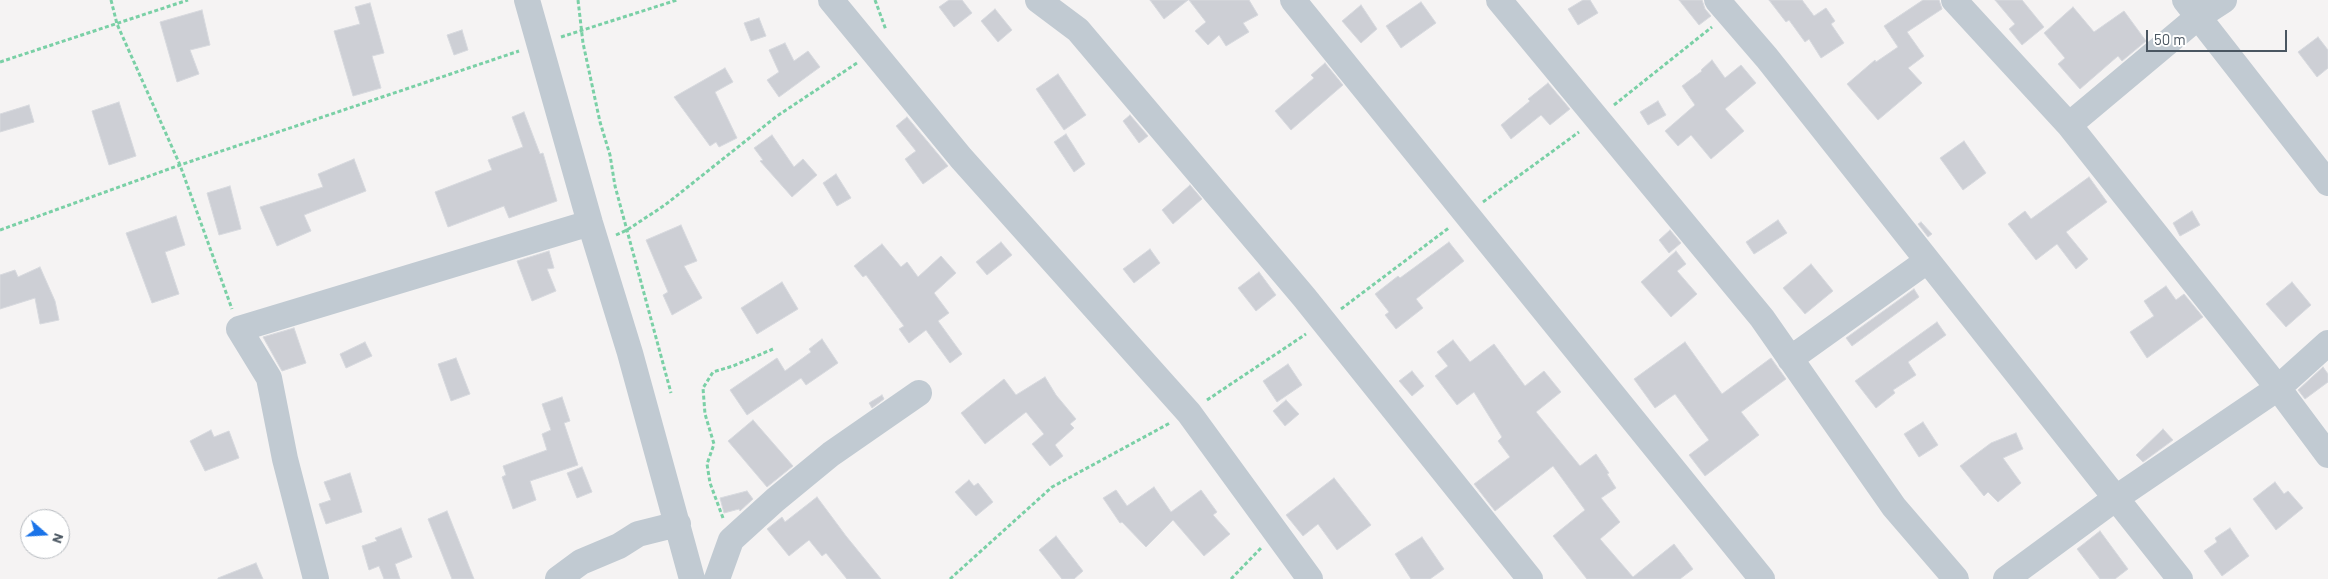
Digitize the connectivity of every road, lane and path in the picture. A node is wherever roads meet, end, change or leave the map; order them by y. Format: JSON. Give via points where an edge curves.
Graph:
{"nodes":[{"id":1,"x":111,"y":0,"type":"edge"},
{"id":2,"x":188,"y":0,"type":"edge"},
{"id":3,"x":527,"y":0,"type":"edge"},
{"id":4,"x":578,"y":0,"type":"edge"},
{"id":5,"x":677,"y":0,"type":"edge"},
{"id":6,"x":831,"y":0,"type":"edge"},
{"id":7,"x":875,"y":0,"type":"edge"},
{"id":8,"x":1038,"y":0,"type":"edge"},
{"id":9,"x":1293,"y":0,"type":"edge"},
{"id":10,"x":1499,"y":0,"type":"edge"},
{"id":11,"x":1954,"y":0,"type":"edge"},
{"id":12,"x":2224,"y":0,"type":"edge"},
{"id":13,"x":1723,"y":7,"type":"edge"},
{"id":14,"x":2191,"y":8,"type":"edge"},
{"id":15,"x":117,"y":24,"type":"junction"},
{"id":16,"x":583,"y":30,"type":"junction"},
{"id":17,"x":539,"y":43,"type":"junction"},
{"id":18,"x":874,"y":52,"type":"junction"},
{"id":19,"x":0,"y":62,"type":"edge"},
{"id":20,"x":1597,"y":118,"type":"junction"},
{"id":21,"x":2069,"y":125,"type":"junction"},
{"id":22,"x":180,"y":166,"type":"junction"},
{"id":23,"x":2328,"y":184,"type":"edge"},
{"id":24,"x":1466,"y":216,"type":"junction"},
{"id":25,"x":0,"y":230,"type":"edge"},
{"id":26,"x":627,"y":230,"type":"junction"},
{"id":27,"x":593,"y":233,"type":"junction"},
{"id":28,"x":1928,"y":261,"type":"junction"},
{"id":29,"x":1324,"y":322,"type":"junction"},
{"id":30,"x":239,"y":330,"type":"junction"},
{"id":31,"x":2328,"y":343,"type":"edge"},
{"id":32,"x":773,"y":349,"type":"dead end"},
{"id":33,"x":1790,"y":359,"type":"junction"},
{"id":34,"x":2278,"y":388,"type":"junction"},
{"id":35,"x":671,"y":393,"type":"dead end"},
{"id":36,"x":919,"y":393,"type":"dead end"},
{"id":37,"x":1189,"y":413,"type":"junction"},
{"id":38,"x":2328,"y":455,"type":"edge"},
{"id":39,"x":2116,"y":498,"type":"junction"},
{"id":40,"x":678,"y":524,"type":"junction"},
{"id":41,"x":1275,"y":534,"type":"junction"},
{"id":42,"x":731,"y":540,"type":"junction"},
{"id":43,"x":316,"y":579,"type":"edge"},
{"id":44,"x":558,"y":579,"type":"edge"},
{"id":45,"x":692,"y":579,"type":"edge"},
{"id":46,"x":717,"y":579,"type":"edge"},
{"id":47,"x":950,"y":579,"type":"edge"},
{"id":48,"x":1231,"y":579,"type":"edge"},
{"id":49,"x":1310,"y":579,"type":"edge"},
{"id":50,"x":1530,"y":579,"type":"edge"},
{"id":51,"x":1762,"y":579,"type":"edge"},
{"id":52,"x":1956,"y":579,"type":"edge"},
{"id":53,"x":2006,"y":579,"type":"edge"},
{"id":54,"x":2180,"y":579,"type":"edge"}],
"edges":[{"from":1,"to":15,"type":"path"},
{"from":2,"to":15,"type":"path"},
{"from":3,"to":17,"type":"street"},
{"from":4,"to":16,"type":"path"},
{"from":5,"to":16,"type":"path"},
{"from":6,"to":18,"type":"street"},
{"from":7,"to":18,"type":"path","via":[[887,32]]},
{"from":8,"to":29,"type":"street","via":[[1078,30]]},
{"from":9,"to":24,"type":"street"},
{"from":10,"to":20,"type":"street"},
{"from":11,"to":21,"type":"street"},
{"from":12,"to":14,"type":"street"},
{"from":13,"to":20,"type":"path"},
{"from":13,"to":28,"type":"street"},
{"from":14,"to":21,"type":"street"},
{"from":14,"to":23,"type":"street"},
{"from":15,"to":19,"type":"path"},
{"from":15,"to":22,"type":"path"},
{"from":16,"to":17,"type":"path"},
{"from":16,"to":26,"type":"path","via":[[592,90]]},
{"from":17,"to":22,"type":"path"},
{"from":17,"to":27,"type":"street"},
{"from":18,"to":26,"type":"path","via":[[777,116]]},
{"from":18,"to":37,"type":"street","via":[[961,158]]},
{"from":20,"to":24,"type":"path"},
{"from":20,"to":33,"type":"street","via":[[1762,318]]},
{"from":21,"to":34,"type":"street"},
{"from":22,"to":25,"type":"path"},
{"from":22,"to":30,"type":"path"},
{"from":24,"to":29,"type":"path"},
{"from":24,"to":51,"type":"street"},
{"from":26,"to":27,"type":"path"},
{"from":26,"to":35,"type":"path"},
{"from":27,"to":30,"type":"street"},
{"from":27,"to":40,"type":"street"},
{"from":28,"to":33,"type":"street"},
{"from":28,"to":39,"type":"street"},
{"from":29,"to":37,"type":"path"},
{"from":29,"to":50,"type":"street"},
{"from":30,"to":43,"type":"street","via":[[269,378],[285,459]]},
{"from":31,"to":34,"type":"street"},
{"from":32,"to":42,"type":"path","via":[[712,372],[703,388],[705,414],[714,444],[707,464],[710,482]]},
{"from":33,"to":52,"type":"street","via":[[1894,507]]},
{"from":34,"to":38,"type":"street"},
{"from":34,"to":39,"type":"street"},
{"from":36,"to":42,"type":"street","via":[[832,454],[774,500]]},
{"from":37,"to":41,"type":"street"},
{"from":37,"to":47,"type":"path","via":[[1052,488]]},
{"from":39,"to":53,"type":"street"},
{"from":39,"to":54,"type":"street"},
{"from":40,"to":44,"type":"street","via":[[638,534],[581,562]]},
{"from":40,"to":45,"type":"street"},
{"from":41,"to":48,"type":"path"},
{"from":41,"to":49,"type":"street"},
{"from":42,"to":46,"type":"street"}]}
